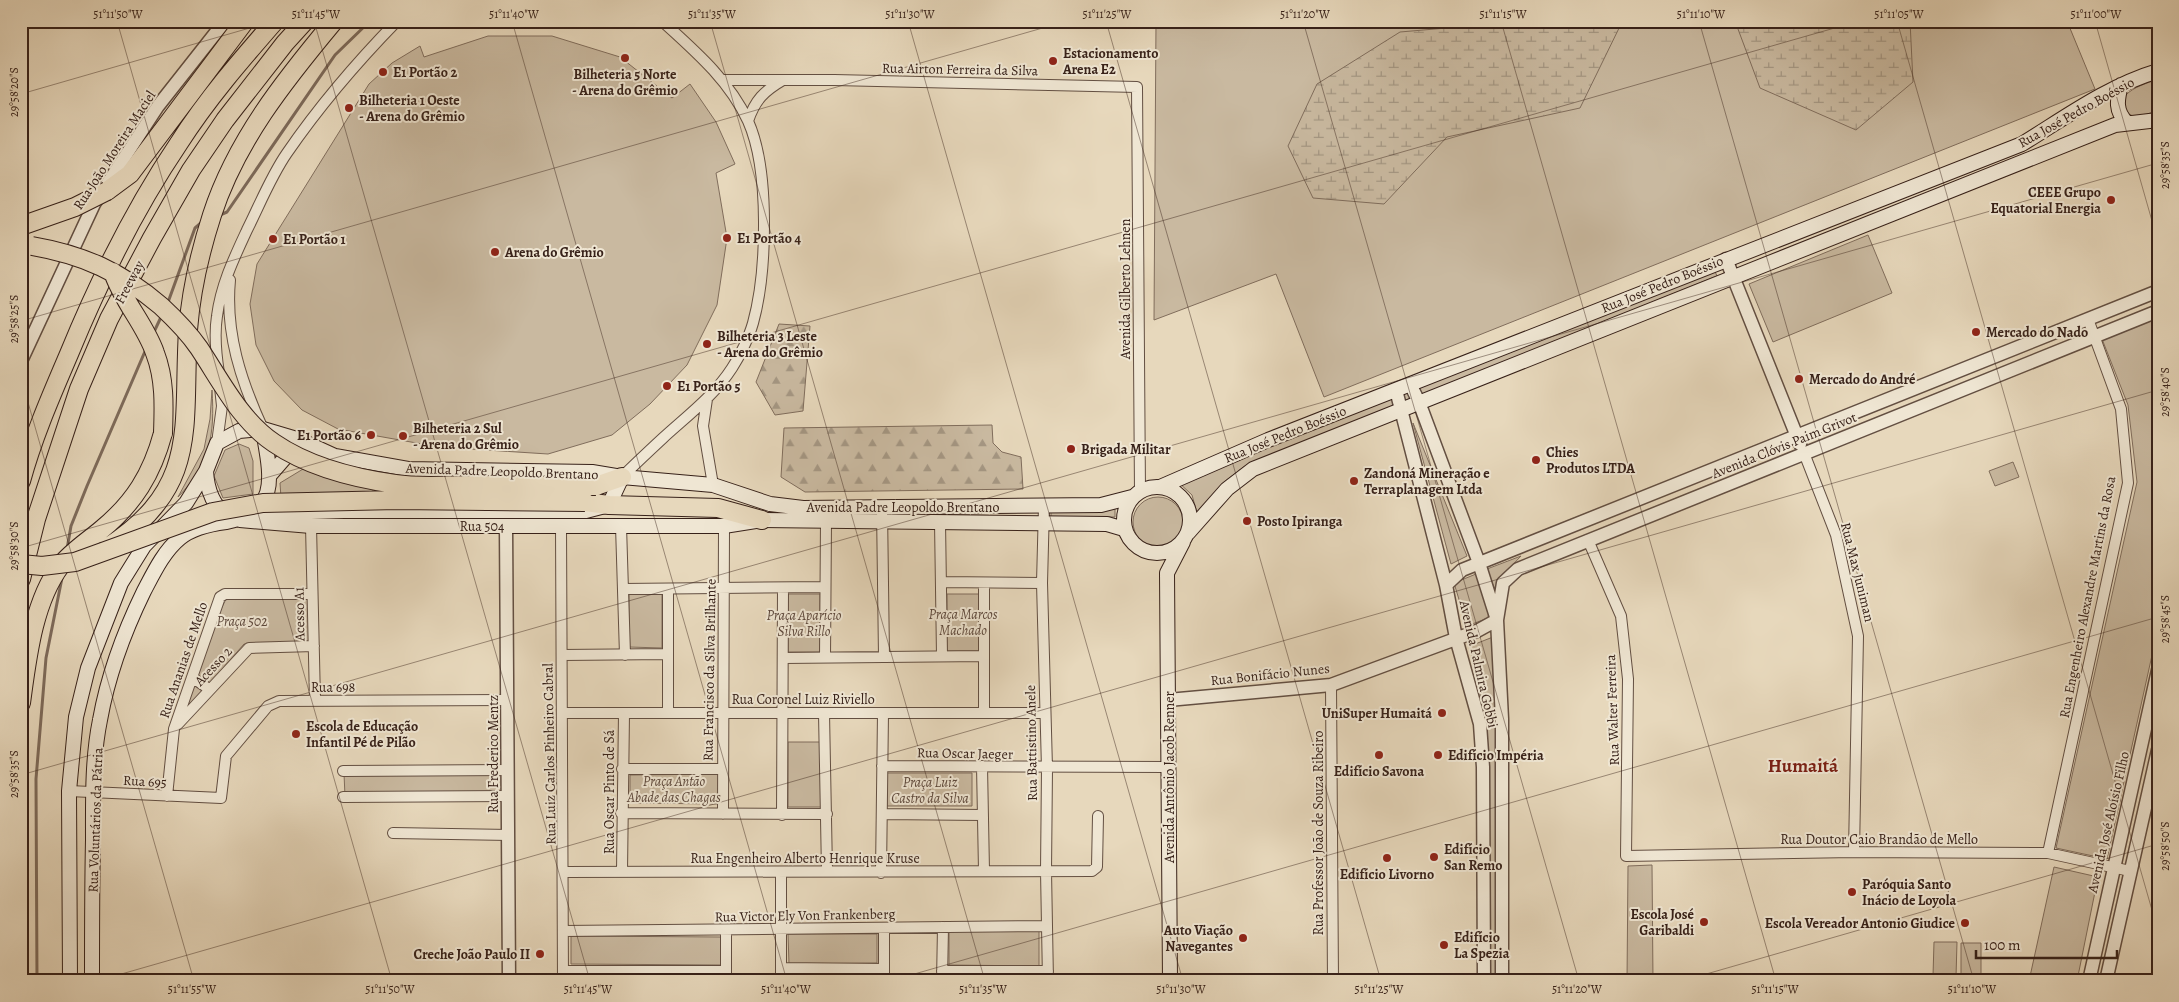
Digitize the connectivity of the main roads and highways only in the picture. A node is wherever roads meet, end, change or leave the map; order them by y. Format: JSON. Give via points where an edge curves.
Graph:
{"nodes":[{"id":1,"x":245,"y":21,"type":"edge"},
{"id":2,"x":275,"y":21,"type":"edge"},
{"id":3,"x":305,"y":21,"type":"edge"},
{"id":4,"x":334,"y":21,"type":"edge"},
{"id":5,"x":2158,"y":71,"type":"edge"},
{"id":6,"x":2121,"y":85,"type":"junction"},
{"id":7,"x":2093,"y":100,"type":"junction"},
{"id":8,"x":2158,"y":120,"type":"edge"},
{"id":9,"x":2121,"y":124,"type":"junction"},
{"id":10,"x":21,"y":226,"type":"edge"},
{"id":11,"x":21,"y":245,"type":"edge"},
{"id":12,"x":113,"y":272,"type":"junction"},
{"id":13,"x":263,"y":429,"type":"junction"},
{"id":14,"x":300,"y":440,"type":"junction"},
{"id":15,"x":206,"y":471,"type":"junction"},
{"id":16,"x":270,"y":475,"type":"junction"},
{"id":17,"x":622,"y":478,"type":"junction"},
{"id":18,"x":21,"y":481,"type":"edge"},
{"id":19,"x":1160,"y":487,"type":"junction"},
{"id":20,"x":1136,"y":494,"type":"junction"},
{"id":21,"x":609,"y":505,"type":"junction"},
{"id":22,"x":1009,"y":507,"type":"junction"},
{"id":23,"x":530,"y":512,"type":"junction"},
{"id":24,"x":803,"y":515,"type":"junction"},
{"id":25,"x":882,"y":515,"type":"junction"},
{"id":26,"x":240,"y":520,"type":"junction"},
{"id":27,"x":762,"y":520,"type":"junction"},
{"id":28,"x":1010,"y":522,"type":"junction"},
{"id":29,"x":506,"y":526,"type":"junction"},
{"id":30,"x":724,"y":526,"type":"joint"},
{"id":31,"x":1124,"y":529,"type":"junction"},
{"id":32,"x":1185,"y":538,"type":"junction"},
{"id":33,"x":101,"y":552,"type":"junction"},
{"id":34,"x":1155,"y":554,"type":"junction"},
{"id":35,"x":21,"y":564,"type":"edge"},
{"id":36,"x":1168,"y":573,"type":"junction"},
{"id":37,"x":21,"y":579,"type":"edge"},
{"id":38,"x":21,"y":703,"type":"edge"},
{"id":39,"x":70,"y":981,"type":"edge"},
{"id":40,"x":92,"y":981,"type":"edge"},
{"id":41,"x":1170,"y":981,"type":"edge"}],
"edges":[{"from":1,"to":10,"type":"highway","bridge":true,"via":[[130,174],[107,191],[75,207]]},
{"from":2,"to":18,"type":"highway","name":"Freeway","via":[[204,106],[178,143],[132,222],[87,310],[32,443]]},
{"from":3,"to":37,"type":"highway","name":"Freeway","via":[[284,43],[225,120],[191,170],[109,319],[79,389],[36,519]]},
{"from":4,"to":33,"type":"highway","bridge":true,"via":[[270,101],[224,182],[194,279],[188,329],[186,424],[174,474],[164,494],[138,526]]},
{"from":5,"to":6,"type":"main road","name":"Rua José Pedro Boéssio"},
{"from":6,"to":7,"type":"main road","name":"Rua José Pedro Boéssio"},
{"from":6,"to":9,"type":"main road","via":[[2117,105]]},
{"from":7,"to":9,"type":"main road","via":[[2108,108]]},
{"from":7,"to":19,"type":"main road","name":"Rua José Pedro Boéssio","via":[[2022,144],[1268,440]]},
{"from":8,"to":9,"type":"main road","name":"Rua José Pedro Boéssio"},
{"from":9,"to":32,"type":"main road","name":"Rua José Pedro Boéssio","via":[[1253,469],[1227,489]]},
{"from":11,"to":12,"type":"highway","bridge":true,"via":[[61,251]]},
{"from":12,"to":17,"type":"highway","bridge":true,"via":[[138,287],[180,324],[255,427],[274,443],[305,461],[396,484],[596,486]]},
{"from":12,"to":38,"type":"highway","bridge":true,"via":[[126,303],[155,353],[164,401],[164,433],[148,477],[136,495],[121,513],[62,564],[53,578],[27,656]]},
{"from":13,"to":14,"type":"main road","name":"Avenida Padre Leopoldo Brentano"},
{"from":13,"to":15,"type":"main road","name":"Rua Voluntários da Pátria","via":[[239,431],[217,443]]},
{"from":13,"to":16,"type":"main road","name":"Rua Voluntários da Pátria"},
{"from":14,"to":16,"type":"main road"},
{"from":14,"to":17,"type":"main road","name":"Avenida Padre Leopoldo Brentano","via":[[335,456],[408,469],[592,472]]},
{"from":15,"to":26,"type":"main road","via":[[206,483],[218,509]]},
{"from":15,"to":39,"type":"main road","name":"Rua Voluntários da Pátria","via":[[186,503],[144,546],[121,583],[86,676],[76,717],[69,791]]},
{"from":16,"to":26,"type":"main road","name":"Rua Voluntários da Pátria","via":[[262,506]]},
{"from":17,"to":21,"type":"main road"},
{"from":17,"to":24,"type":"main road","name":"Avenida Padre Leopoldo Brentano","via":[[713,485]]},
{"from":19,"to":20,"type":"main road"},
{"from":19,"to":32,"type":"main road","via":[[1179,495],[1186,503],[1190,523]]},
{"from":20,"to":22,"type":"main road","name":"Avenida Padre Leopoldo Brentano","via":[[1101,505]]},
{"from":20,"to":31,"type":"main road","via":[[1123,514]]},
{"from":21,"to":23,"type":"main road","via":[[586,512]]},
{"from":21,"to":27,"type":"highway","via":[[718,508]]},
{"from":21,"to":33,"type":"highway","bridge":true,"via":[[397,500],[263,502],[205,515]]},
{"from":22,"to":25,"type":"main road","name":"Avenida Padre Leopoldo Brentano"},
{"from":22,"to":28,"type":"main road"},
{"from":23,"to":26,"type":"main road","via":[[319,512]]},
{"from":23,"to":29,"type":"main road"},
{"from":24,"to":25,"type":"main road","name":"Avenida Padre Leopoldo Brentano"},
{"from":24,"to":25,"type":"main road","name":"Avenida Padre Leopoldo Brentano","via":[[826,521]]},
{"from":24,"to":27,"type":"main road","name":"Avenida Padre Leopoldo Brentano"},
{"from":25,"to":28,"type":"main road","name":"Avenida Padre Leopoldo Brentano","via":[[940,522]]},
{"from":26,"to":29,"type":"main road","name":"Rua 504","via":[[311,526]]},
{"from":26,"to":40,"type":"main road","name":"Rua Voluntários da Pátria","via":[[199,528],[181,537],[166,552],[144,591],[110,674],[100,721],[93,792]]},
{"from":27,"to":30,"type":"main road","name":"Avenida Padre Leopoldo Brentano"},
{"from":28,"to":31,"type":"main road","name":"Avenida Padre Leopoldo Brentano","via":[[1107,524]]},
{"from":29,"to":30,"type":"main road","name":"Rua 504"},
{"from":31,"to":34,"type":"main road","via":[[1134,545]]},
{"from":32,"to":34,"type":"main road","via":[[1167,553]]},
{"from":32,"to":36,"type":"main road","name":"Avenida Antônio Jacob Renner"},
{"from":33,"to":35,"type":"highway","bridge":true,"via":[[61,565]]},
{"from":34,"to":36,"type":"main road"},
{"from":36,"to":41,"type":"main road","name":"Avenida Antônio Jacob Renner"}]}
